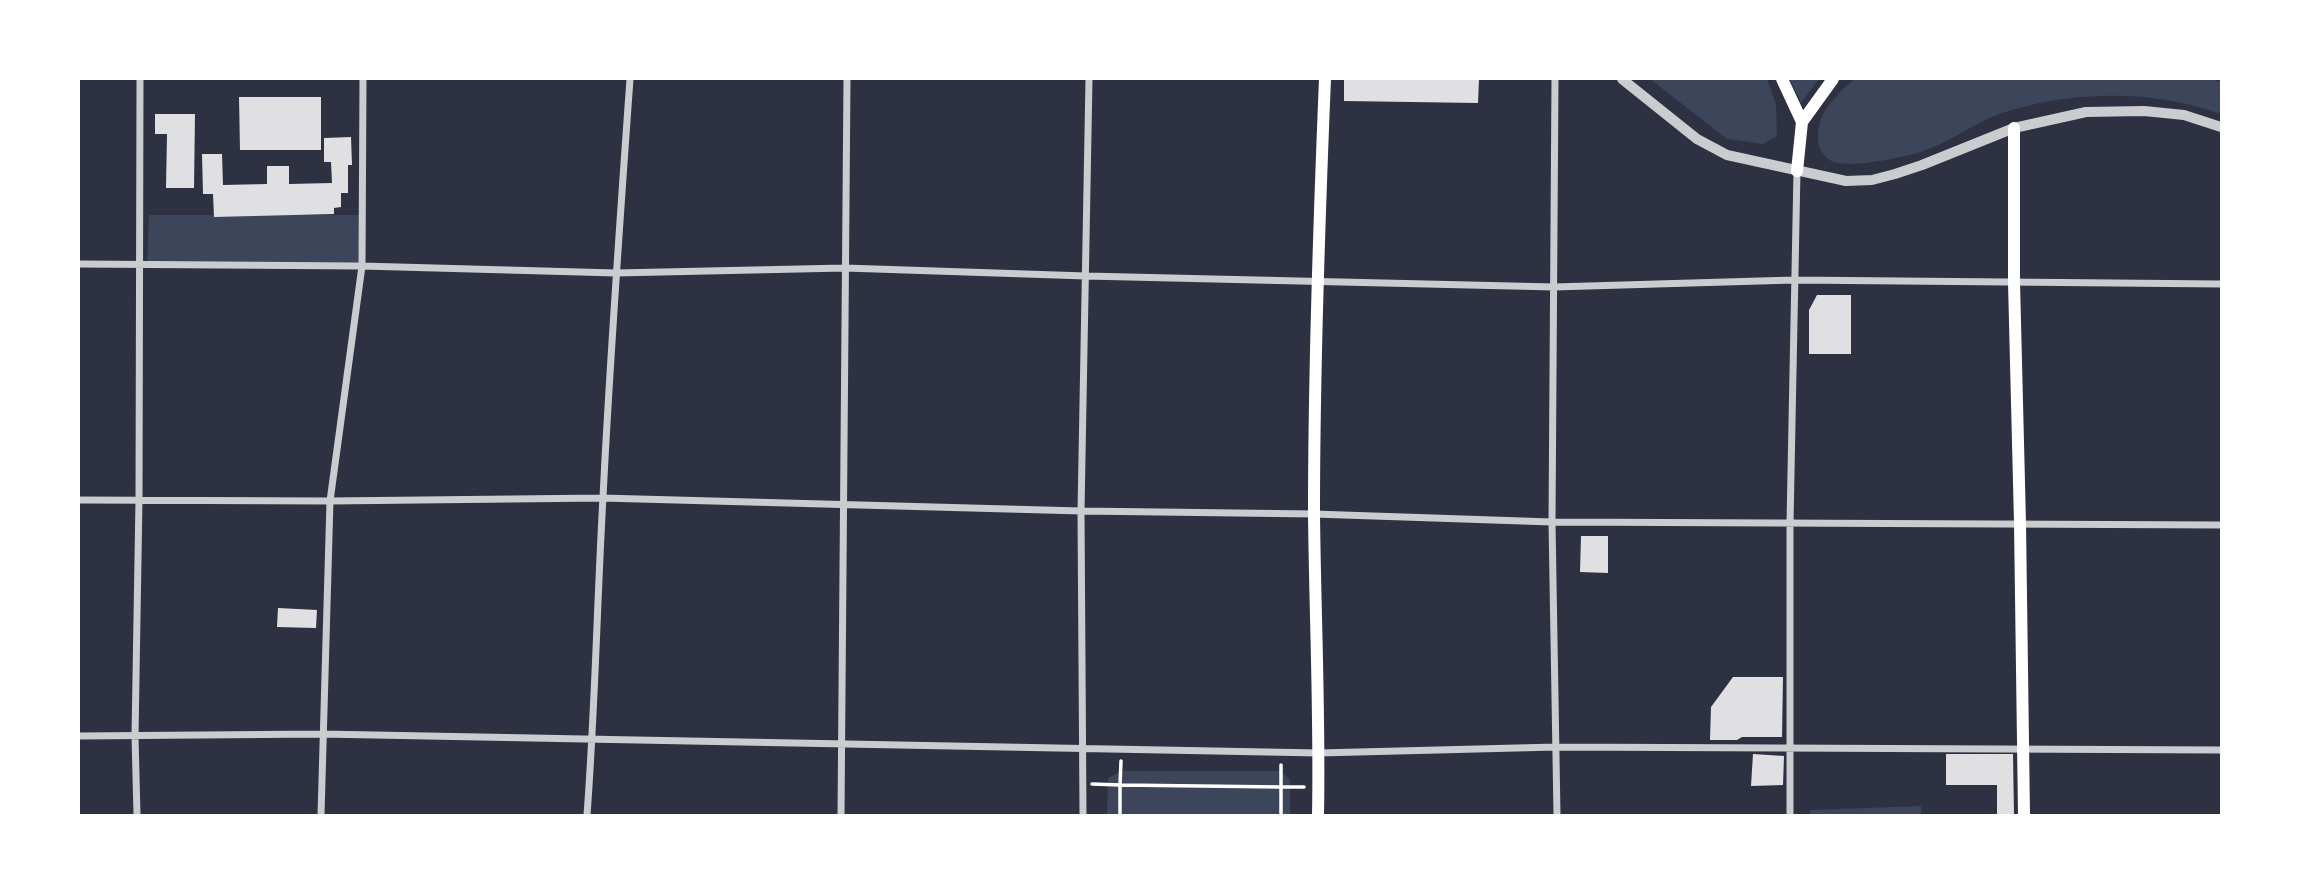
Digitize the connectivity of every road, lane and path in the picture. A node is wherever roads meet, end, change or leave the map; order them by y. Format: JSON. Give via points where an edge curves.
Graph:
{"nodes":[{"id":1,"x":140,"y":79,"type":"edge"},
{"id":2,"x":363,"y":79,"type":"edge"},
{"id":3,"x":630,"y":79,"type":"edge"},
{"id":4,"x":847,"y":79,"type":"edge"},
{"id":5,"x":1089,"y":79,"type":"edge"},
{"id":6,"x":1325,"y":79,"type":"edge"},
{"id":7,"x":1555,"y":79,"type":"edge"},
{"id":8,"x":1622,"y":79,"type":"edge"},
{"id":9,"x":1782,"y":79,"type":"edge"},
{"id":10,"x":1833,"y":79,"type":"edge"},
{"id":11,"x":1802,"y":122,"type":"junction"},
{"id":12,"x":2221,"y":127,"type":"edge"},
{"id":13,"x":2014,"y":128,"type":"junction"},
{"id":14,"x":1797,"y":170,"type":"junction"},
{"id":15,"x":79,"y":264,"type":"edge"},
{"id":16,"x":139,"y":265,"type":"junction"},
{"id":17,"x":362,"y":266,"type":"junction"},
{"id":18,"x":845,"y":268,"type":"junction"},
{"id":19,"x":616,"y":272,"type":"junction"},
{"id":20,"x":1086,"y":276,"type":"junction"},
{"id":21,"x":1317,"y":280,"type":"junction"},
{"id":22,"x":1794,"y":280,"type":"junction"},
{"id":23,"x":2014,"y":282,"type":"junction"},
{"id":24,"x":2221,"y":284,"type":"edge"},
{"id":25,"x":1554,"y":287,"type":"junction"},
{"id":26,"x":603,"y":498,"type":"junction"},
{"id":27,"x":139,"y":499,"type":"junction"},
{"id":28,"x":79,"y":500,"type":"edge"},
{"id":29,"x":330,"y":501,"type":"junction"},
{"id":30,"x":842,"y":504,"type":"junction"},
{"id":31,"x":1082,"y":510,"type":"junction"},
{"id":32,"x":1314,"y":514,"type":"junction"},
{"id":33,"x":1552,"y":522,"type":"junction"},
{"id":34,"x":1790,"y":523,"type":"junction"},
{"id":35,"x":2020,"y":523,"type":"junction"},
{"id":36,"x":2221,"y":525,"type":"edge"},
{"id":37,"x":322,"y":734,"type":"junction"},
{"id":38,"x":79,"y":736,"type":"edge"},
{"id":39,"x":135,"y":736,"type":"junction"},
{"id":40,"x":593,"y":740,"type":"junction"},
{"id":41,"x":841,"y":743,"type":"junction"},
{"id":42,"x":1084,"y":747,"type":"junction"},
{"id":43,"x":1556,"y":747,"type":"junction"},
{"id":44,"x":1121,"y":748,"type":"junction"},
{"id":45,"x":1790,"y":749,"type":"junction"},
{"id":46,"x":2221,"y":750,"type":"edge"},
{"id":47,"x":2022,"y":751,"type":"junction"},
{"id":48,"x":1281,"y":752,"type":"junction"},
{"id":49,"x":1319,"y":753,"type":"junction"},
{"id":50,"x":1083,"y":783,"type":"junction"},
{"id":51,"x":1120,"y":785,"type":"junction"},
{"id":52,"x":1281,"y":787,"type":"junction"},
{"id":53,"x":1318,"y":788,"type":"junction"},
{"id":54,"x":137,"y":815,"type":"edge"},
{"id":55,"x":320,"y":815,"type":"edge"},
{"id":56,"x":587,"y":815,"type":"edge"},
{"id":57,"x":841,"y":815,"type":"edge"},
{"id":58,"x":1083,"y":815,"type":"edge"},
{"id":59,"x":1120,"y":815,"type":"edge"},
{"id":60,"x":1281,"y":815,"type":"edge"},
{"id":61,"x":1318,"y":815,"type":"edge"},
{"id":62,"x":1557,"y":815,"type":"edge"},
{"id":63,"x":1790,"y":815,"type":"edge"},
{"id":64,"x":2024,"y":815,"type":"edge"}],
"edges":[{"from":1,"to":16,"type":"street"},
{"from":2,"to":17,"type":"street"},
{"from":3,"to":19,"type":"street"},
{"from":4,"to":18,"type":"street"},
{"from":5,"to":20,"type":"street"},
{"from":6,"to":21,"type":"main road"},
{"from":7,"to":25,"type":"street"},
{"from":8,"to":14,"type":"street","via":[[1697,139],[1727,155]]},
{"from":9,"to":11,"type":"main road"},
{"from":10,"to":11,"type":"main road"},
{"from":11,"to":14,"type":"main road"},
{"from":12,"to":13,"type":"street","via":[[2184,115],[2144,111],[2086,112]]},
{"from":13,"to":14,"type":"street","via":[[1872,180],[1846,181]]},
{"from":13,"to":23,"type":"main road"},
{"from":14,"to":22,"type":"street"},
{"from":15,"to":16,"type":"street"},
{"from":16,"to":17,"type":"street"},
{"from":16,"to":27,"type":"street"},
{"from":17,"to":19,"type":"street"},
{"from":17,"to":29,"type":"street"},
{"from":18,"to":19,"type":"street"},
{"from":18,"to":20,"type":"street"},
{"from":18,"to":30,"type":"street"},
{"from":19,"to":26,"type":"street"},
{"from":20,"to":21,"type":"street"},
{"from":20,"to":31,"type":"street"},
{"from":21,"to":25,"type":"street"},
{"from":21,"to":32,"type":"main road"},
{"from":22,"to":23,"type":"street"},
{"from":22,"to":25,"type":"street"},
{"from":22,"to":34,"type":"street"},
{"from":23,"to":24,"type":"street"},
{"from":23,"to":35,"type":"main road"},
{"from":25,"to":33,"type":"street"},
{"from":26,"to":29,"type":"street"},
{"from":26,"to":30,"type":"street"},
{"from":26,"to":40,"type":"street"},
{"from":27,"to":28,"type":"street"},
{"from":27,"to":29,"type":"street"},
{"from":27,"to":39,"type":"street"},
{"from":29,"to":37,"type":"street"},
{"from":30,"to":31,"type":"street"},
{"from":30,"to":41,"type":"street"},
{"from":31,"to":32,"type":"street"},
{"from":31,"to":42,"type":"street"},
{"from":32,"to":33,"type":"street"},
{"from":32,"to":49,"type":"main road"},
{"from":33,"to":34,"type":"street"},
{"from":33,"to":43,"type":"street"},
{"from":34,"to":35,"type":"street"},
{"from":34,"to":45,"type":"street"},
{"from":35,"to":36,"type":"street"},
{"from":35,"to":47,"type":"main road"},
{"from":37,"to":39,"type":"street"},
{"from":37,"to":40,"type":"street"},
{"from":37,"to":55,"type":"street"},
{"from":38,"to":39,"type":"street"},
{"from":39,"to":54,"type":"street"},
{"from":40,"to":41,"type":"street"},
{"from":40,"to":56,"type":"street"},
{"from":41,"to":42,"type":"street"},
{"from":41,"to":57,"type":"street"},
{"from":42,"to":44,"type":"street"},
{"from":42,"to":50,"type":"street"},
{"from":43,"to":45,"type":"street"},
{"from":43,"to":49,"type":"street"},
{"from":43,"to":62,"type":"street"},
{"from":44,"to":48,"type":"street"},
{"from":44,"to":51,"type":"path"},
{"from":45,"to":47,"type":"street"},
{"from":45,"to":63,"type":"street"},
{"from":46,"to":47,"type":"street"},
{"from":47,"to":64,"type":"main road"},
{"from":48,"to":49,"type":"street"},
{"from":48,"to":52,"type":"path"},
{"from":49,"to":53,"type":"main road"},
{"from":50,"to":51,"type":"path"},
{"from":50,"to":58,"type":"street"},
{"from":51,"to":52,"type":"path"},
{"from":51,"to":59,"type":"path"},
{"from":52,"to":53,"type":"path"},
{"from":52,"to":60,"type":"path"},
{"from":53,"to":61,"type":"main road"}]}
